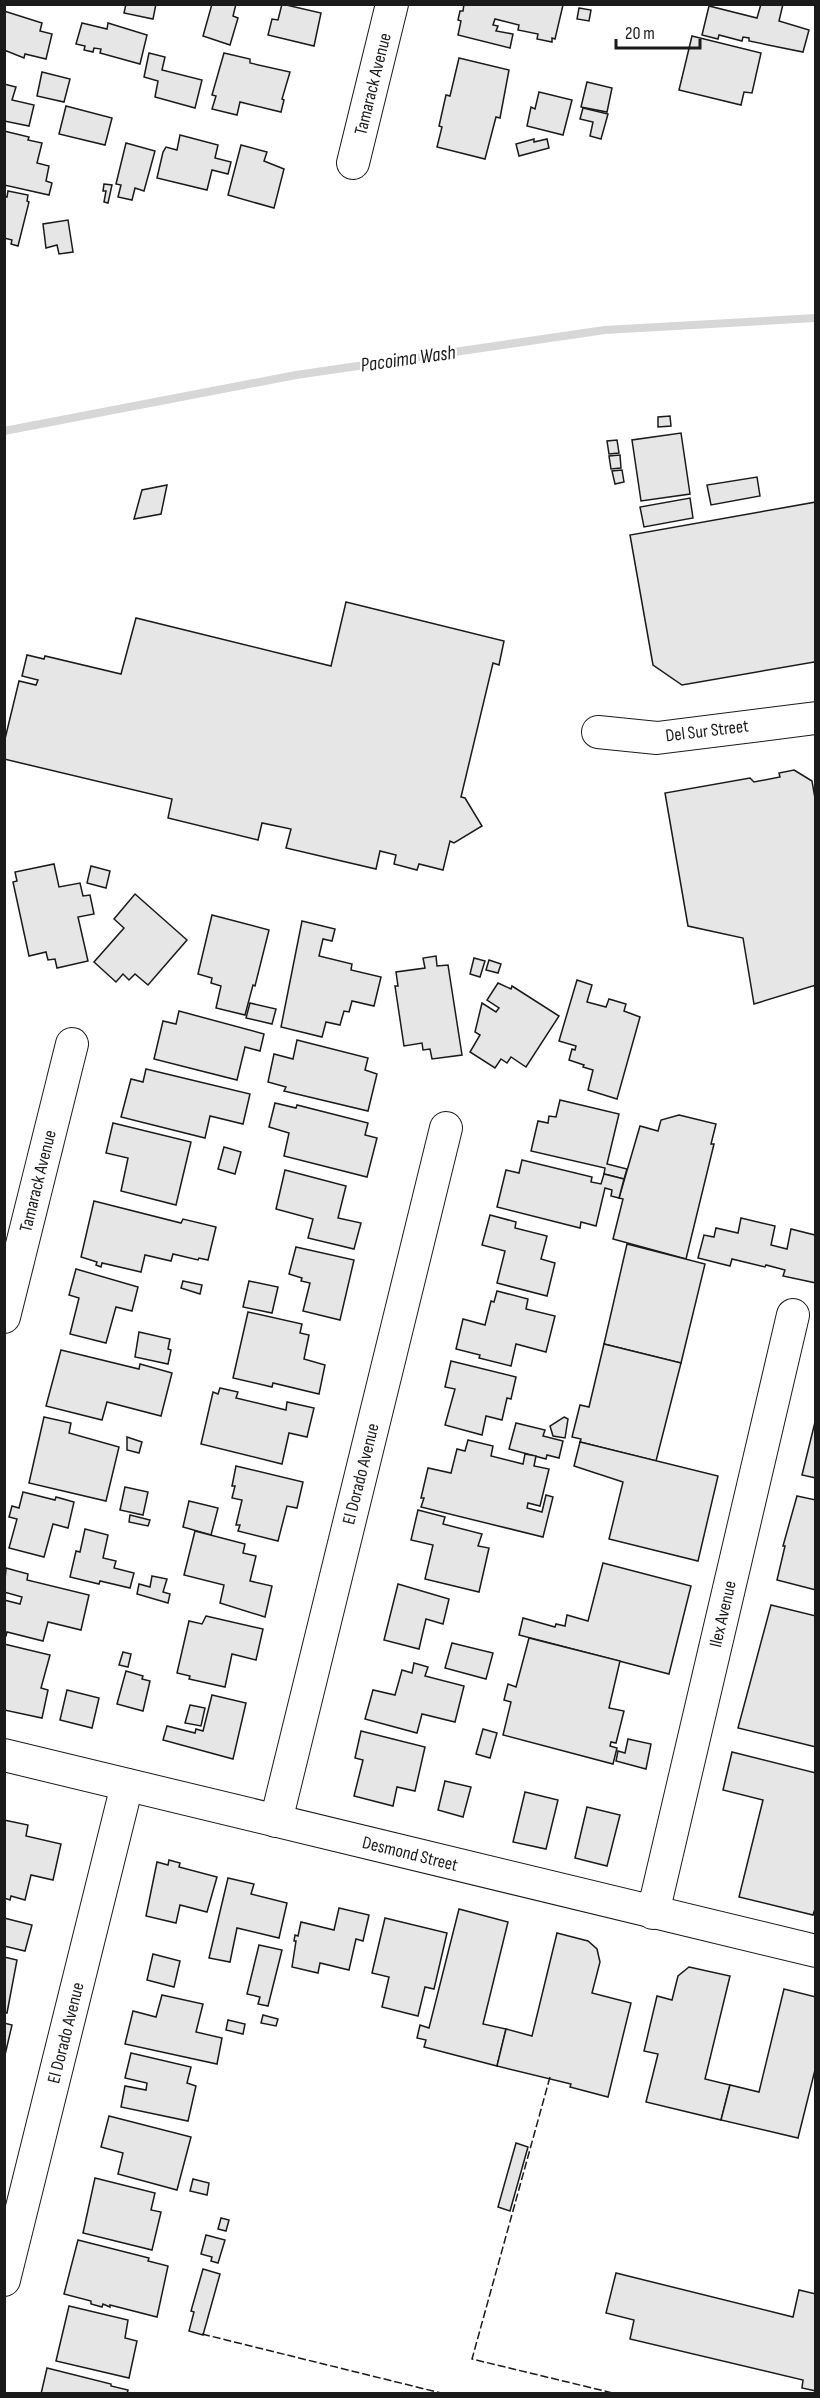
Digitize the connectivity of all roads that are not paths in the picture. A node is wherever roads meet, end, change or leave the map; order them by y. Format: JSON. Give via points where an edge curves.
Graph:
{"nodes":[{"id":1,"x":392,"y":4,"type":"edge"},
{"id":2,"x":353,"y":163,"type":"dead end"},
{"id":3,"x":816,"y":718,"type":"edge"},
{"id":4,"x":598,"y":732,"type":"dead end"},
{"id":5,"x":72,"y":1044,"type":"dead end"},
{"id":6,"x":446,"y":1128,"type":"dead end"},
{"id":7,"x":793,"y":1315,"type":"dead end"},
{"id":8,"x":4,"y":1317,"type":"edge"},
{"id":9,"x":4,"y":1755,"type":"edge"},
{"id":10,"x":127,"y":1785,"type":"junction"},
{"id":11,"x":276,"y":1821,"type":"junction"},
{"id":12,"x":653,"y":1913,"type":"junction"},
{"id":13,"x":816,"y":1952,"type":"edge"},
{"id":14,"x":4,"y":2280,"type":"edge"}],
"edges":[{"from":1,"to":2,"type":"street","name":"Tamarack Avenue"},
{"from":3,"to":4,"type":"street","name":"Del Sur Street","via":[[657,738]]},
{"from":5,"to":8,"type":"street","name":"Tamarack Avenue"},
{"from":6,"to":11,"type":"street","name":"El Dorado Avenue"},
{"from":7,"to":12,"type":"street","name":"Ilex Avenue"},
{"from":9,"to":10,"type":"street","name":"Desmond Street"},
{"from":10,"to":11,"type":"street","name":"Desmond Street"},
{"from":10,"to":14,"type":"street","name":"El Dorado Avenue"},
{"from":11,"to":12,"type":"street","name":"Desmond Street"},
{"from":12,"to":13,"type":"street","name":"Desmond Street"}]}
